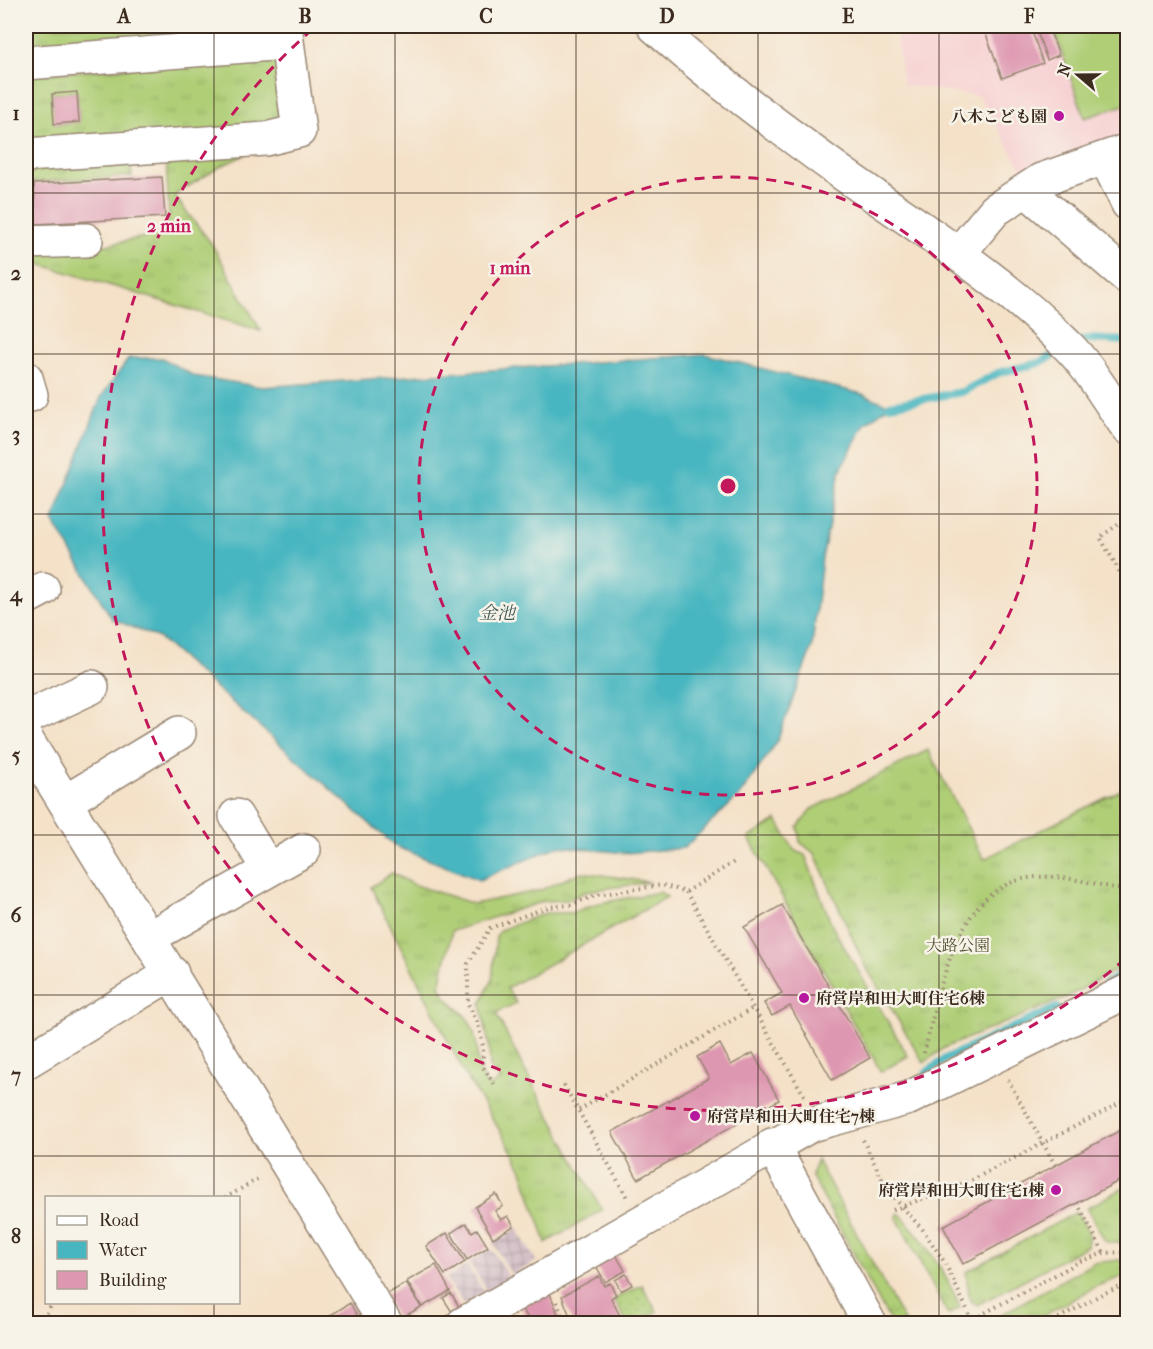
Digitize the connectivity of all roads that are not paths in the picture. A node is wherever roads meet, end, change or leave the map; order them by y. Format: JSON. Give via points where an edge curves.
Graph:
{"nodes":[{"id":1,"x":654,"y":26,"type":"edge"},
{"id":2,"x":285,"y":34,"type":"edge"},
{"id":3,"x":26,"y":63,"type":"edge"},
{"id":4,"x":1117,"y":154,"type":"edge"},
{"id":5,"x":26,"y":155,"type":"edge"},
{"id":6,"x":1026,"y":190,"type":"junction"},
{"id":7,"x":1128,"y":204,"type":"edge"},
{"id":8,"x":86,"y":240,"type":"dead end"},
{"id":9,"x":26,"y":242,"type":"edge"},
{"id":10,"x":959,"y":253,"type":"junction"},
{"id":11,"x":1128,"y":278,"type":"edge"},
{"id":12,"x":1128,"y":428,"type":"edge"},
{"id":13,"x":92,"y":687,"type":"dead end"},
{"id":14,"x":26,"y":718,"type":"edge"},
{"id":15,"x":26,"y":739,"type":"edge"},
{"id":16,"x":169,"y":750,"type":"dead end"},
{"id":17,"x":64,"y":802,"type":"junction"},
{"id":18,"x":236,"y":816,"type":"dead end"},
{"id":19,"x":304,"y":850,"type":"dead end"},
{"id":20,"x":268,"y":869,"type":"junction"},
{"id":21,"x":150,"y":938,"type":"junction"},
{"id":22,"x":172,"y":973,"type":"junction"},
{"id":23,"x":1128,"y":991,"type":"edge"},
{"id":24,"x":26,"y":1062,"type":"edge"},
{"id":25,"x":772,"y":1145,"type":"junction"},
{"id":26,"x":386,"y":1323,"type":"edge"},
{"id":27,"x":463,"y":1323,"type":"edge"},
{"id":28,"x":870,"y":1323,"type":"edge"}],
"edges":[{"from":1,"to":10,"type":"street","via":[[693,61],[839,171]]},
{"from":2,"to":3,"type":"street"},
{"from":2,"to":5,"type":"street","via":[[299,131],[266,139]]},
{"from":4,"to":6,"type":"street","via":[[1041,180]]},
{"from":4,"to":7,"type":"street"},
{"from":6,"to":10,"type":"street","via":[[995,210]]},
{"from":6,"to":11,"type":"street"},
{"from":8,"to":9,"type":"street"},
{"from":10,"to":12,"type":"street","via":[[1068,345]]},
{"from":13,"to":14,"type":"street","via":[[51,692]]},
{"from":15,"to":17,"type":"street"},
{"from":16,"to":17,"type":"street"},
{"from":17,"to":21,"type":"street"},
{"from":18,"to":20,"type":"street"},
{"from":19,"to":20,"type":"street"},
{"from":20,"to":21,"type":"street"},
{"from":21,"to":22,"type":"street"},
{"from":22,"to":24,"type":"street"},
{"from":22,"to":26,"type":"street"},
{"from":23,"to":25,"type":"street","via":[[909,1098],[811,1125]]},
{"from":25,"to":27,"type":"street"},
{"from":25,"to":28,"type":"street"}]}
